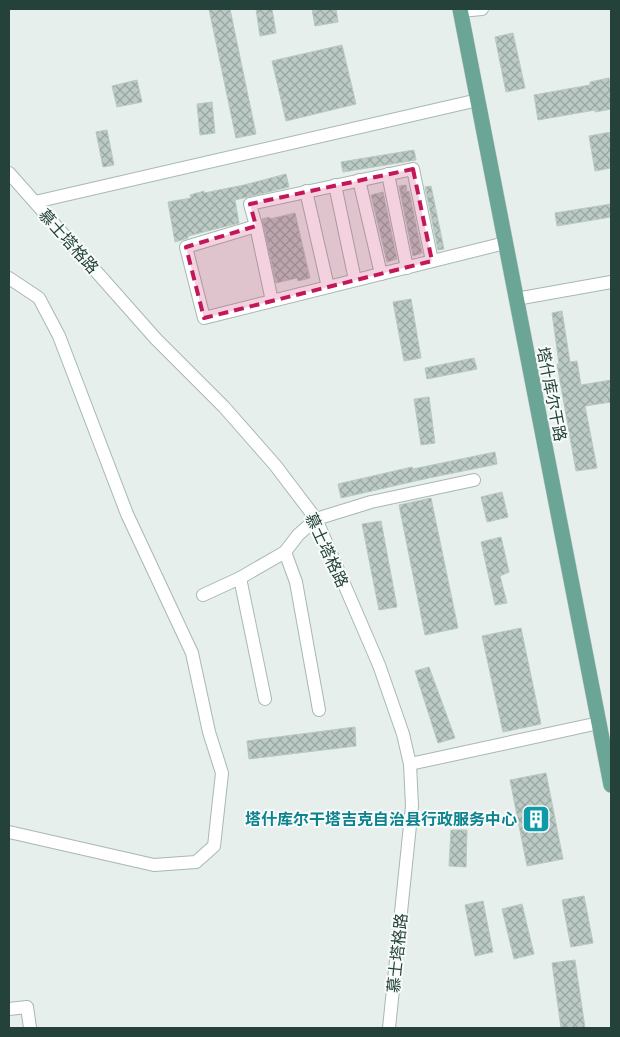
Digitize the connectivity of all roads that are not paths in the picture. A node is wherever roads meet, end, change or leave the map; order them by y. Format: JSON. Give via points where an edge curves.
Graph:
{"nodes":[{"id":1,"x":482,"y":9,"type":"edge"},
{"id":2,"x":460,"y":10,"type":"edge"},
{"id":3,"x":478,"y":100,"type":"junction"},
{"id":4,"x":9,"y":173,"type":"edge"},
{"id":5,"x":388,"y":174,"type":"junction"},
{"id":6,"x":359,"y":180,"type":"junction"},
{"id":7,"x":335,"y":185,"type":"junction"},
{"id":8,"x":306,"y":191,"type":"junction"},
{"id":9,"x":35,"y":202,"type":"junction"},
{"id":10,"x":256,"y":226,"type":"junction"},
{"id":11,"x":505,"y":243,"type":"junction"},
{"id":12,"x":432,"y":261,"type":"junction"},
{"id":13,"x":407,"y":268,"type":"junction"},
{"id":14,"x":381,"y":274,"type":"junction"},
{"id":15,"x":9,"y":278,"type":"edge"},
{"id":16,"x":355,"y":280,"type":"junction"},
{"id":17,"x":611,"y":282,"type":"edge"},
{"id":18,"x":328,"y":287,"type":"junction"},
{"id":19,"x":516,"y":299,"type":"junction"},
{"id":20,"x":272,"y":301,"type":"junction"},
{"id":21,"x":474,"y":480,"type":"dead end"},
{"id":22,"x":316,"y":519,"type":"junction"},
{"id":23,"x":285,"y":552,"type":"junction"},
{"id":24,"x":240,"y":578,"type":"junction"},
{"id":25,"x":203,"y":595,"type":"dead end"},
{"id":26,"x":264,"y":699,"type":"dead end"},
{"id":27,"x":319,"y":710,"type":"dead end"},
{"id":28,"x":599,"y":723,"type":"junction"},
{"id":29,"x":410,"y":764,"type":"junction"},
{"id":30,"x":611,"y":785,"type":"edge"},
{"id":31,"x":9,"y":832,"type":"edge"},
{"id":32,"x":9,"y":1009,"type":"edge"},
{"id":33,"x":30,"y":1028,"type":"edge"},
{"id":34,"x":390,"y":1028,"type":"edge"}],
"edges":[{"from":1,"to":2,"type":"street"},
{"from":2,"to":3,"type":"main road","name":"塔什库尔干路"},
{"from":3,"to":9,"type":"street"},
{"from":3,"to":11,"type":"main road","name":"塔什库尔干路"},
{"from":4,"to":9,"type":"street","name":"慕士塔格路"},
{"from":5,"to":6,"type":"street"},
{"from":5,"to":12,"type":"street","via":[[413,169]]},
{"from":5,"to":13,"type":"street"},
{"from":6,"to":7,"type":"street"},
{"from":6,"to":14,"type":"street"},
{"from":7,"to":8,"type":"street"},
{"from":7,"to":16,"type":"street"},
{"from":8,"to":10,"type":"street","via":[[250,204]]},
{"from":8,"to":18,"type":"street"},
{"from":9,"to":22,"type":"street","name":"慕士塔格路","via":[[156,339],[224,406]]},
{"from":10,"to":20,"type":"street"},
{"from":10,"to":20,"type":"street","via":[[186,247],[204,318]]},
{"from":11,"to":12,"type":"street"},
{"from":11,"to":19,"type":"main road","name":"塔什库尔干路"},
{"from":12,"to":13,"type":"street"},
{"from":13,"to":14,"type":"street"},
{"from":14,"to":16,"type":"street"},
{"from":15,"to":31,"type":"street","via":[[39,298],[59,336],[127,514],[192,653],[209,732],[222,773],[214,846],[196,862],[154,865]]},
{"from":16,"to":18,"type":"street"},
{"from":17,"to":19,"type":"street"},
{"from":18,"to":20,"type":"street"},
{"from":19,"to":28,"type":"main road","name":"塔什库尔干路"},
{"from":21,"to":22,"type":"street","via":[[371,502]]},
{"from":22,"to":23,"type":"street"},
{"from":22,"to":29,"type":"street","name":"慕士塔格路","via":[[379,666],[404,734]]},
{"from":23,"to":24,"type":"street"},
{"from":23,"to":27,"type":"street","via":[[296,582]]},
{"from":24,"to":25,"type":"street"},
{"from":24,"to":26,"type":"street"},
{"from":28,"to":29,"type":"street"},
{"from":28,"to":30,"type":"main road","name":"塔什库尔干路"},
{"from":29,"to":34,"type":"street","name":"慕士塔格路","via":[[412,806]]},
{"from":32,"to":33,"type":"street","via":[[27,1007]]}]}
